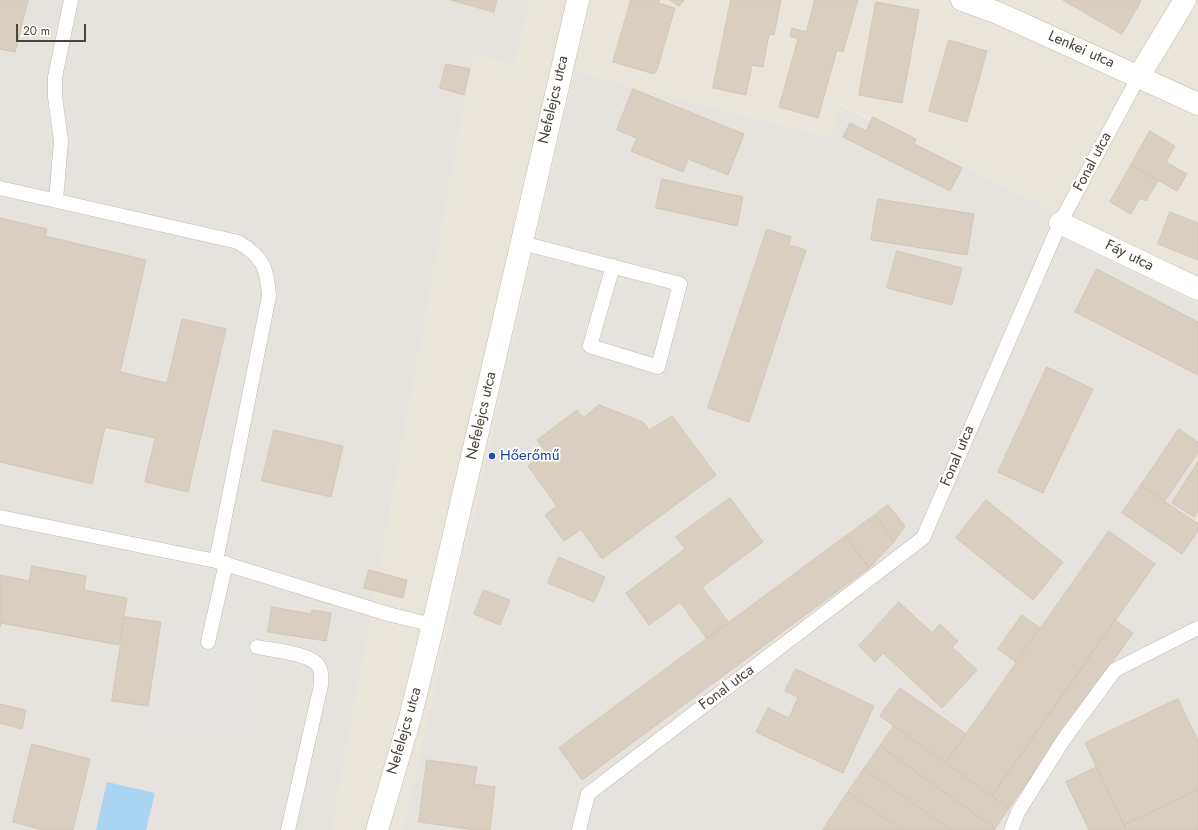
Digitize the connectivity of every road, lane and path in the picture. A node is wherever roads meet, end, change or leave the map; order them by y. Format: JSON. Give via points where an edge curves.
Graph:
{"nodes":[{"id":1,"x":71,"y":0,"type":"edge"},
{"id":2,"x":578,"y":0,"type":"edge"},
{"id":3,"x":962,"y":0,"type":"edge"},
{"id":4,"x":1185,"y":0,"type":"edge"},
{"id":5,"x":1139,"y":76,"type":"junction"},
{"id":6,"x":1198,"y":104,"type":"edge"},
{"id":7,"x":0,"y":188,"type":"edge"},
{"id":8,"x":56,"y":200,"type":"junction"},
{"id":9,"x":1060,"y":223,"type":"junction"},
{"id":10,"x":522,"y":243,"type":"junction"},
{"id":11,"x":613,"y":266,"type":"junction"},
{"id":12,"x":1198,"y":289,"type":"edge"},
{"id":13,"x":0,"y":517,"type":"edge"},
{"id":14,"x":221,"y":562,"type":"junction"},
{"id":15,"x":433,"y":625,"type":"junction"},
{"id":16,"x":1198,"y":628,"type":"edge"},
{"id":17,"x":208,"y":642,"type":"dead end"},
{"id":18,"x":257,"y":647,"type":"dead end"},
{"id":19,"x":288,"y":830,"type":"edge"},
{"id":20,"x":377,"y":830,"type":"edge"},
{"id":21,"x":579,"y":830,"type":"edge"},
{"id":22,"x":1011,"y":830,"type":"edge"}],
"edges":[{"from":1,"to":8,"type":"lane","via":[[55,77],[55,97],[60,123]]},
{"from":2,"to":10,"type":"street","name":"Nefelejcs utca"},
{"from":3,"to":5,"type":"street","name":"Lenkei utca","via":[[998,13]]},
{"from":4,"to":5,"type":"street","name":"Fonal utca"},
{"from":5,"to":6,"type":"street","name":"Lenkei utca"},
{"from":5,"to":9,"type":"lane","name":"Fonal utca"},
{"from":7,"to":8,"type":"lane"},
{"from":8,"to":14,"type":"lane","via":[[238,242],[252,250],[262,261],[268,277],[269,296]]},
{"from":9,"to":12,"type":"street","name":"Fáy utca"},
{"from":9,"to":21,"type":"lane","name":"Fonal utca","via":[[923,538],[588,794]]},
{"from":10,"to":11,"type":"lane"},
{"from":10,"to":15,"type":"street","name":"Nefelejcs utca"},
{"from":11,"to":11,"type":"lane","via":[[680,284],[658,367],[590,346]]},
{"from":13,"to":14,"type":"lane"},
{"from":14,"to":15,"type":"lane","via":[[380,612]]},
{"from":14,"to":17,"type":"lane"},
{"from":15,"to":20,"type":"street","name":"Nefelejcs utca","via":[[410,718]]},
{"from":16,"to":22,"type":"lane","via":[[1115,670],[1064,739],[1018,812]]},
{"from":18,"to":19,"type":"lane","via":[[306,657],[315,662],[320,669],[321,685]]}]}
